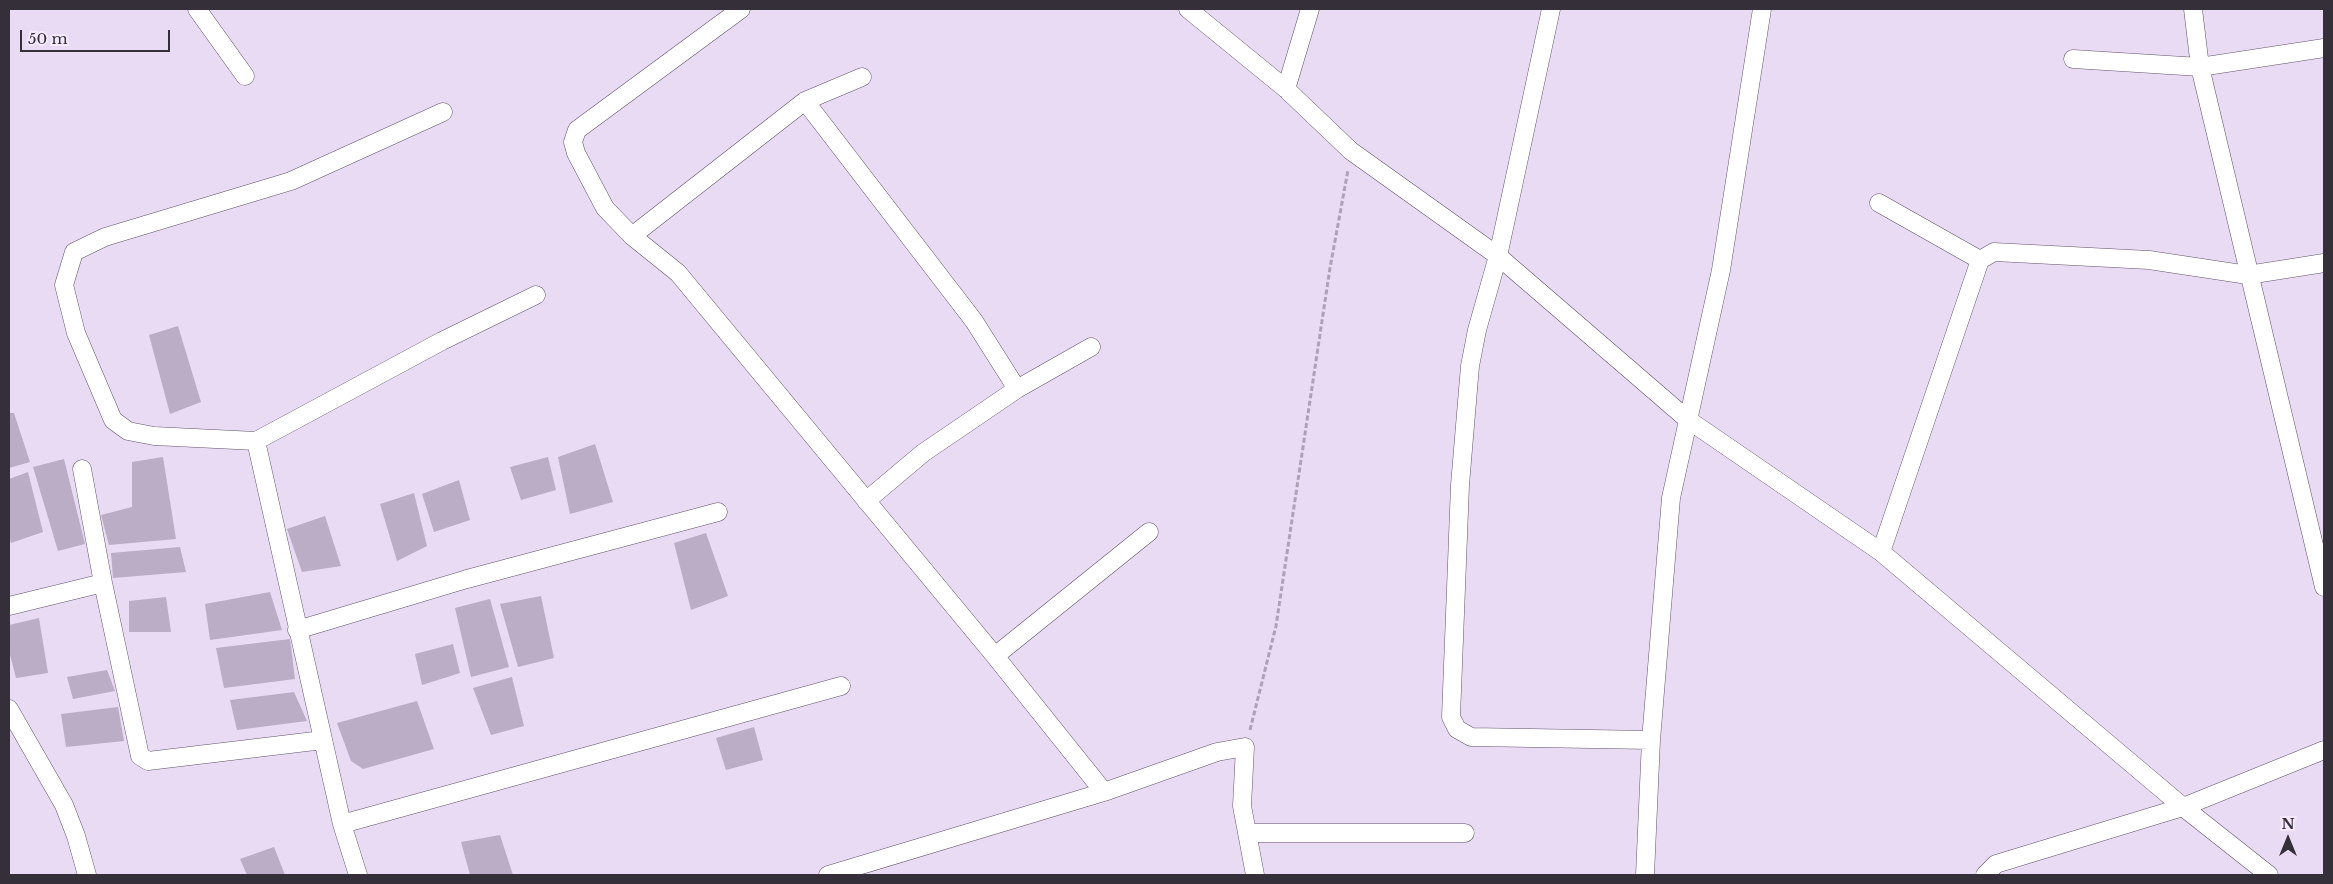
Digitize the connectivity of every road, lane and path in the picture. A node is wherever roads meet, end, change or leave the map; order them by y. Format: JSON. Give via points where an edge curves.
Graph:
{"nodes":[{"id":1,"x":197,"y":9,"type":"edge"},
{"id":2,"x":741,"y":9,"type":"edge"},
{"id":3,"x":1188,"y":9,"type":"edge"},
{"id":4,"x":1310,"y":9,"type":"edge"},
{"id":5,"x":1551,"y":9,"type":"edge"},
{"id":6,"x":1762,"y":9,"type":"edge"},
{"id":7,"x":2193,"y":9,"type":"edge"},
{"id":8,"x":2324,"y":48,"type":"edge"},
{"id":9,"x":2073,"y":59,"type":"dead end"},
{"id":10,"x":2200,"y":67,"type":"junction"},
{"id":11,"x":245,"y":76,"type":"dead end"},
{"id":12,"x":862,"y":77,"type":"dead end"},
{"id":13,"x":1286,"y":89,"type":"junction"},
{"id":14,"x":805,"y":101,"type":"junction"},
{"id":15,"x":443,"y":112,"type":"dead end"},
{"id":16,"x":1351,"y":151,"type":"junction"},
{"id":17,"x":1879,"y":204,"type":"dead end"},
{"id":18,"x":632,"y":236,"type":"junction"},
{"id":19,"x":1498,"y":256,"type":"junction"},
{"id":20,"x":1980,"y":260,"type":"junction"},
{"id":21,"x":2324,"y":263,"type":"edge"},
{"id":22,"x":2248,"y":275,"type":"junction"},
{"id":23,"x":536,"y":295,"type":"dead end"},
{"id":24,"x":1091,"y":347,"type":"dead end"},
{"id":25,"x":1017,"y":389,"type":"junction"},
{"id":26,"x":1687,"y":418,"type":"junction"},
{"id":27,"x":256,"y":441,"type":"junction"},
{"id":28,"x":82,"y":469,"type":"dead end"},
{"id":29,"x":866,"y":501,"type":"junction"},
{"id":30,"x":718,"y":512,"type":"dead end"},
{"id":31,"x":1149,"y":532,"type":"dead end"},
{"id":32,"x":1881,"y":552,"type":"junction"},
{"id":33,"x":103,"y":583,"type":"junction"},
{"id":34,"x":2324,"y":588,"type":"edge"},
{"id":35,"x":9,"y":606,"type":"edge"},
{"id":36,"x":297,"y":630,"type":"junction"},
{"id":37,"x":996,"y":656,"type":"junction"},
{"id":38,"x":841,"y":686,"type":"dead end"},
{"id":39,"x":9,"y":709,"type":"edge"},
{"id":40,"x":323,"y":740,"type":"junction"},
{"id":41,"x":1651,"y":740,"type":"junction"},
{"id":42,"x":1245,"y":747,"type":"junction"},
{"id":43,"x":2324,"y":750,"type":"edge"},
{"id":44,"x":1104,"y":792,"type":"junction"},
{"id":45,"x":2183,"y":807,"type":"junction"},
{"id":46,"x":342,"y":824,"type":"junction"},
{"id":47,"x":1465,"y":833,"type":"dead end"},
{"id":48,"x":1248,"y":834,"type":"junction"},
{"id":49,"x":87,"y":875,"type":"edge"},
{"id":50,"x":358,"y":875,"type":"edge"},
{"id":51,"x":828,"y":875,"type":"edge"},
{"id":52,"x":1256,"y":875,"type":"edge"},
{"id":53,"x":1645,"y":875,"type":"edge"},
{"id":54,"x":1986,"y":875,"type":"edge"},
{"id":55,"x":2269,"y":875,"type":"edge"}],
"edges":[{"from":1,"to":11,"type":"street"},
{"from":2,"to":18,"type":"street","via":[[577,130],[573,142],[576,153],[605,208]]},
{"from":3,"to":13,"type":"street"},
{"from":4,"to":13,"type":"street"},
{"from":5,"to":19,"type":"street"},
{"from":6,"to":26,"type":"street","via":[[1721,270]]},
{"from":7,"to":10,"type":"street"},
{"from":8,"to":10,"type":"street"},
{"from":9,"to":10,"type":"street"},
{"from":10,"to":22,"type":"street"},
{"from":12,"to":14,"type":"street"},
{"from":13,"to":16,"type":"street"},
{"from":14,"to":18,"type":"street"},
{"from":14,"to":25,"type":"street","via":[[974,321]]},
{"from":15,"to":27,"type":"street","via":[[291,181],[105,237],[74,252],[64,285],[76,333],[113,420],[128,432],[154,436]]},
{"from":16,"to":19,"type":"street"},
{"from":16,"to":42,"type":"path","via":[[1276,626]]},
{"from":17,"to":20,"type":"street"},
{"from":18,"to":29,"type":"street","via":[[678,273]]},
{"from":19,"to":26,"type":"street"},
{"from":19,"to":41,"type":"street","via":[[1470,366],[1460,485],[1452,717],[1457,729],[1471,737]]},
{"from":20,"to":22,"type":"street","via":[[1994,252],[2092,256],[2149,260]]},
{"from":20,"to":32,"type":"street"},
{"from":21,"to":22,"type":"street"},
{"from":22,"to":34,"type":"street"},
{"from":23,"to":27,"type":"street","via":[[442,341]]},
{"from":24,"to":25,"type":"street"},
{"from":25,"to":29,"type":"street","via":[[923,453]]},
{"from":26,"to":32,"type":"street"},
{"from":26,"to":41,"type":"street","via":[[1670,498]]},
{"from":27,"to":36,"type":"street"},
{"from":28,"to":33,"type":"street"},
{"from":29,"to":37,"type":"street"},
{"from":30,"to":36,"type":"street","via":[[467,579]]},
{"from":31,"to":37,"type":"street"},
{"from":32,"to":45,"type":"street"},
{"from":33,"to":35,"type":"street"},
{"from":33,"to":40,"type":"street","via":[[140,756],[148,761]]},
{"from":36,"to":40,"type":"street"},
{"from":37,"to":44,"type":"street"},
{"from":38,"to":46,"type":"street"},
{"from":39,"to":49,"type":"street","via":[[64,805]]},
{"from":40,"to":46,"type":"street"},
{"from":41,"to":53,"type":"street"},
{"from":42,"to":44,"type":"street","via":[[1216,752]]},
{"from":42,"to":48,"type":"street","via":[[1242,806]]},
{"from":43,"to":45,"type":"street"},
{"from":44,"to":51,"type":"street"},
{"from":45,"to":54,"type":"street","via":[[1996,864]]},
{"from":45,"to":55,"type":"street"},
{"from":46,"to":50,"type":"street"},
{"from":47,"to":48,"type":"street"},
{"from":48,"to":52,"type":"street"}]}
